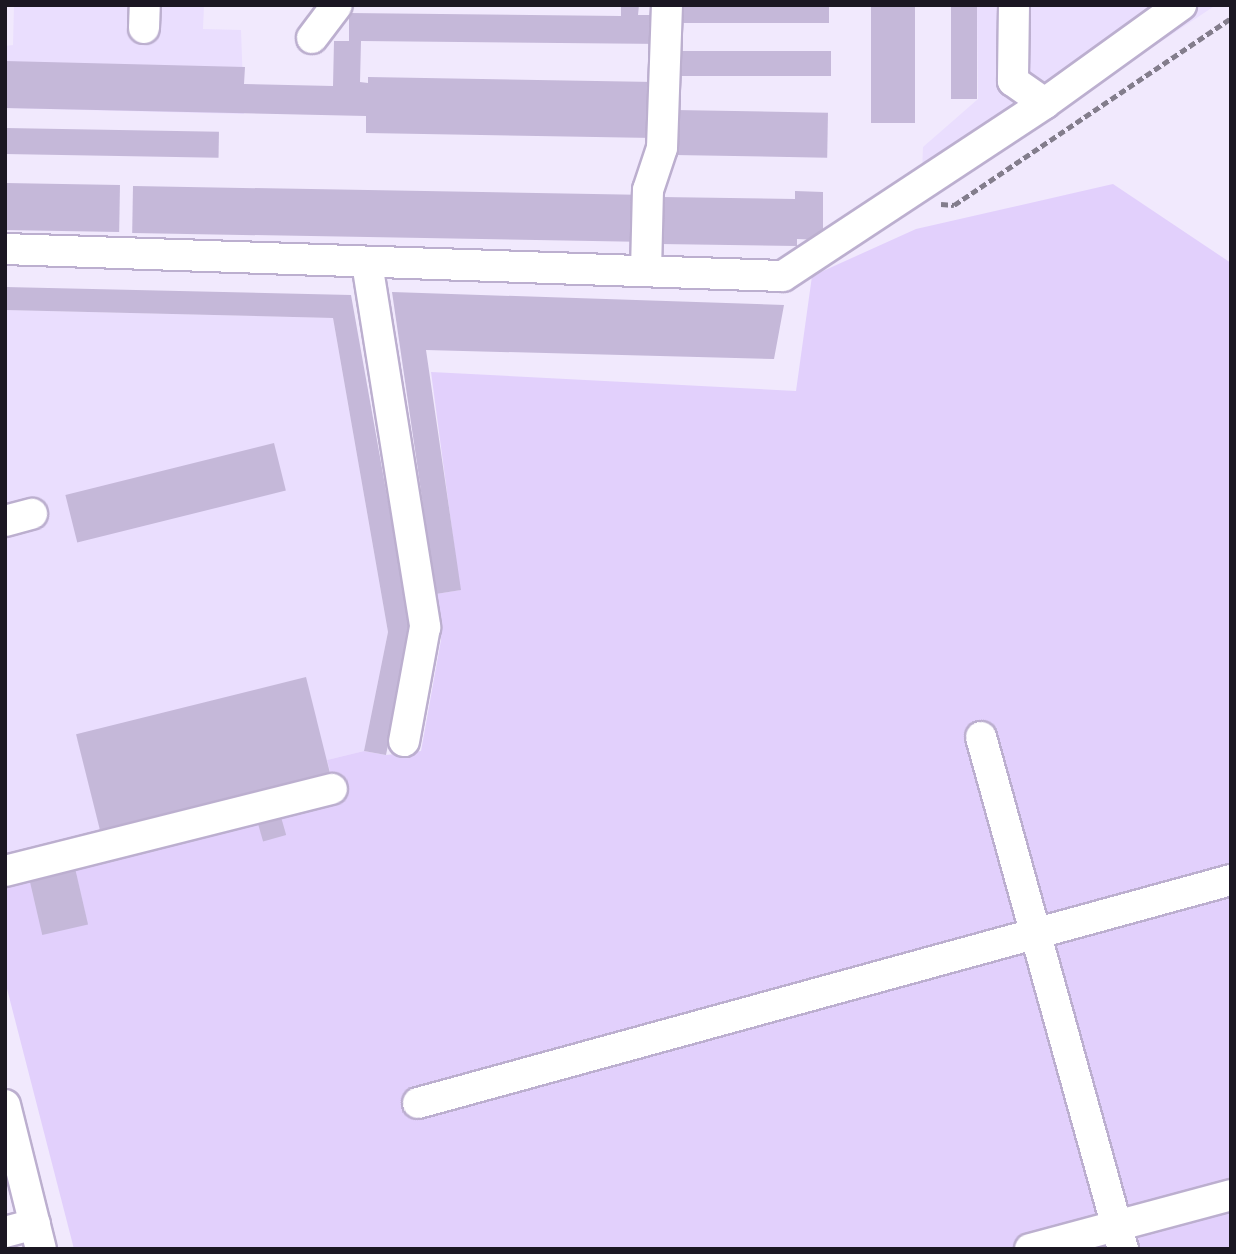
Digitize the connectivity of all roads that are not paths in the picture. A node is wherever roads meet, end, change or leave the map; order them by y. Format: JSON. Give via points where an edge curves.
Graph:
{"nodes":[{"id":1,"x":337,"y":5,"type":"edge"},
{"id":2,"x":667,"y":5,"type":"edge"},
{"id":3,"x":1014,"y":5,"type":"edge"},
{"id":4,"x":1181,"y":5,"type":"edge"},
{"id":5,"x":312,"y":38,"type":"dead end"},
{"id":6,"x":1045,"y":103,"type":"junction"},
{"id":7,"x":5,"y":249,"type":"edge"},
{"id":8,"x":367,"y":262,"type":"junction"},
{"id":9,"x":646,"y":271,"type":"junction"},
{"id":10,"x":981,"y":737,"type":"dead end"},
{"id":11,"x":404,"y":741,"type":"dead end"},
{"id":12,"x":332,"y":789,"type":"dead end"},
{"id":13,"x":5,"y":871,"type":"edge"},
{"id":14,"x":1231,"y":880,"type":"edge"},
{"id":15,"x":1034,"y":933,"type":"junction"},
{"id":16,"x":418,"y":1103,"type":"dead end"},
{"id":17,"x":5,"y":1105,"type":"edge"},
{"id":18,"x":1231,"y":1195,"type":"edge"},
{"id":19,"x":5,"y":1232,"type":"edge"},
{"id":20,"x":38,"y":1237,"type":"edge"},
{"id":21,"x":1120,"y":1237,"type":"edge"},
{"id":22,"x":1030,"y":1249,"type":"edge"}],
"edges":[{"from":1,"to":5,"type":"street"},
{"from":2,"to":9,"type":"street","via":[[662,148],[648,190]]},
{"from":3,"to":6,"type":"street","via":[[1013,81]]},
{"from":4,"to":6,"type":"street"},
{"from":6,"to":9,"type":"street","via":[[783,275]]},
{"from":7,"to":8,"type":"street"},
{"from":8,"to":9,"type":"street"},
{"from":8,"to":11,"type":"street","via":[[425,627]]},
{"from":10,"to":15,"type":"street"},
{"from":12,"to":13,"type":"street"},
{"from":14,"to":15,"type":"street"},
{"from":15,"to":16,"type":"street"},
{"from":15,"to":21,"type":"street"},
{"from":17,"to":20,"type":"street"},
{"from":18,"to":21,"type":"street"},
{"from":19,"to":20,"type":"street"},
{"from":21,"to":22,"type":"street"}]}
